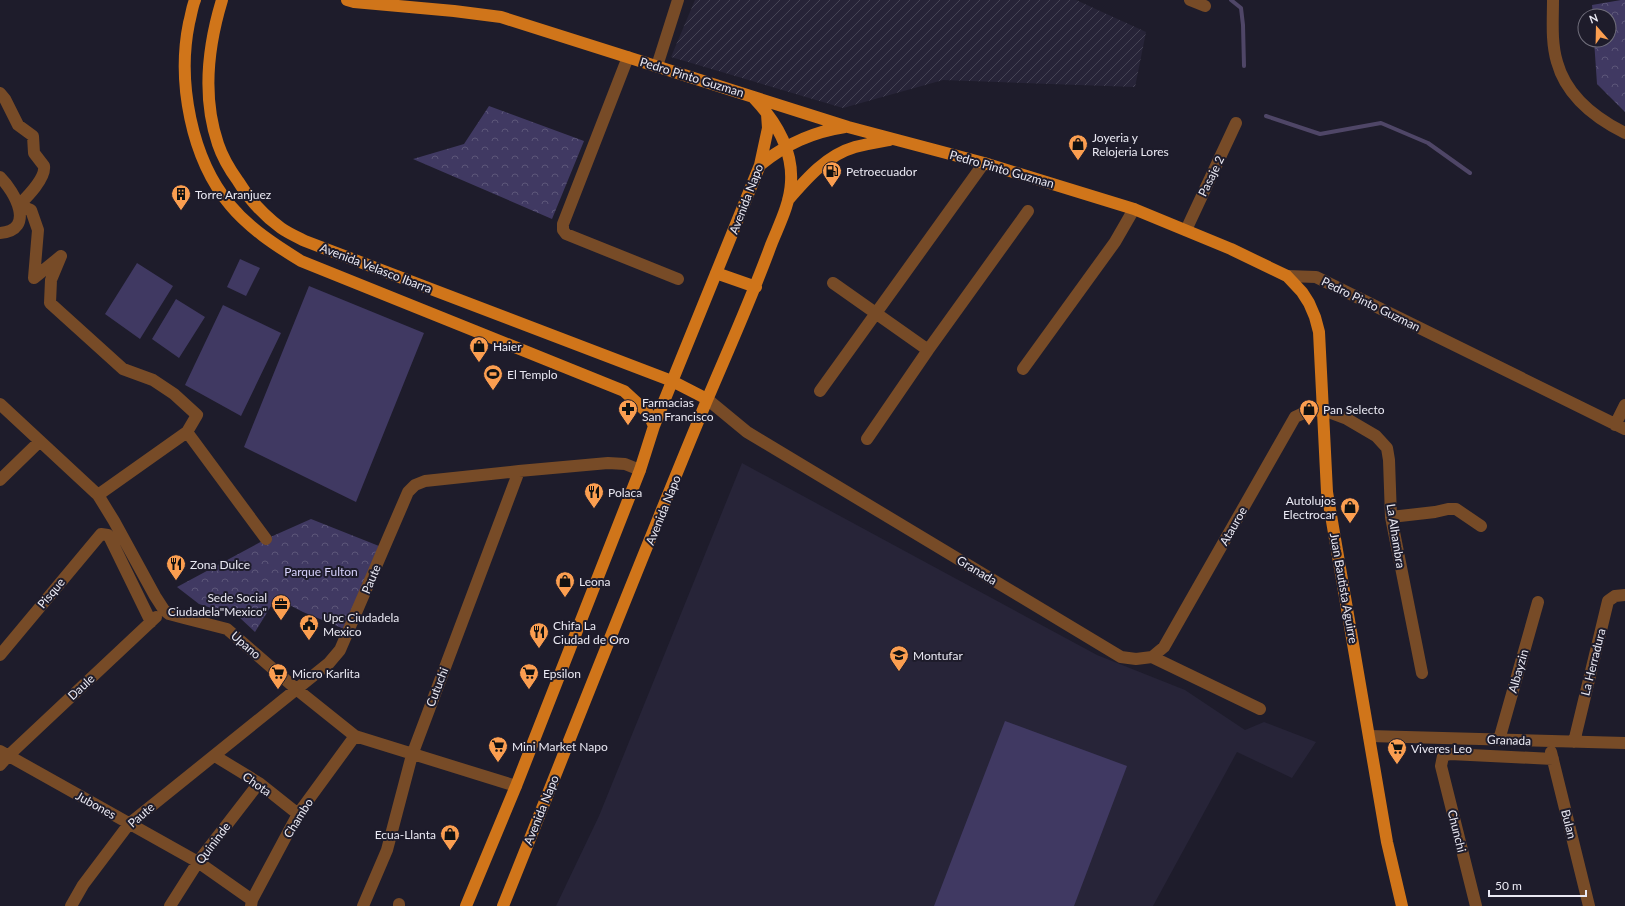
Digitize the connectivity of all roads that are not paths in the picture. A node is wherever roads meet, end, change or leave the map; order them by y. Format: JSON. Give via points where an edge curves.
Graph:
{"nodes":[{"id":1,"x":195,"y":0,"type":"edge"},
{"id":2,"x":222,"y":0,"type":"edge"},
{"id":3,"x":678,"y":0,"type":"edge"},
{"id":4,"x":1190,"y":0,"type":"edge"},
{"id":5,"x":1553,"y":0,"type":"edge"},
{"id":6,"x":352,"y":1,"type":"edge"},
{"id":7,"x":456,"y":5,"type":"edge"},
{"id":8,"x":1205,"y":6,"type":"dead end"},
{"id":9,"x":628,"y":57,"type":"junction"},
{"id":10,"x":657,"y":66,"type":"junction"},
{"id":11,"x":0,"y":93,"type":"edge"},
{"id":12,"x":752,"y":96,"type":"junction"},
{"id":13,"x":767,"y":114,"type":"junction"},
{"id":14,"x":1236,"y":123,"type":"dead end"},
{"id":15,"x":848,"y":127,"type":"junction"},
{"id":16,"x":1625,"y":133,"type":"edge"},
{"id":17,"x":891,"y":140,"type":"junction"},
{"id":18,"x":786,"y":146,"type":"junction"},
{"id":19,"x":984,"y":163,"type":"junction"},
{"id":20,"x":760,"y":165,"type":"junction"},
{"id":21,"x":0,"y":177,"type":"edge"},
{"id":22,"x":788,"y":201,"type":"junction"},
{"id":23,"x":19,"y":205,"type":"junction"},
{"id":24,"x":1134,"y":209,"type":"junction"},
{"id":25,"x":1028,"y":211,"type":"dead end"},
{"id":26,"x":1186,"y":230,"type":"junction"},
{"id":27,"x":0,"y":233,"type":"edge"},
{"id":28,"x":716,"y":273,"type":"junction"},
{"id":29,"x":1287,"y":276,"type":"junction"},
{"id":30,"x":678,"y":279,"type":"dead end"},
{"id":31,"x":833,"y":283,"type":"dead end"},
{"id":32,"x":756,"y":287,"type":"junction"},
{"id":33,"x":876,"y":312,"type":"junction"},
{"id":34,"x":928,"y":350,"type":"junction"},
{"id":35,"x":1023,"y":369,"type":"dead end"},
{"id":36,"x":672,"y":381,"type":"junction"},
{"id":37,"x":820,"y":391,"type":"dead end"},
{"id":38,"x":708,"y":399,"type":"junction"},
{"id":39,"x":0,"y":404,"type":"edge"},
{"id":40,"x":1625,"y":405,"type":"edge"},
{"id":41,"x":1323,"y":410,"type":"junction"},
{"id":42,"x":654,"y":426,"type":"junction"},
{"id":43,"x":1620,"y":427,"type":"edge"},
{"id":44,"x":187,"y":432,"type":"junction"},
{"id":45,"x":867,"y":439,"type":"dead end"},
{"id":46,"x":40,"y":441,"type":"junction"},
{"id":47,"x":519,"y":470,"type":"junction"},
{"id":48,"x":640,"y":470,"type":"junction"},
{"id":49,"x":0,"y":480,"type":"edge"},
{"id":50,"x":98,"y":495,"type":"junction"},
{"id":51,"x":1391,"y":517,"type":"junction"},
{"id":52,"x":1481,"y":526,"type":"dead end"},
{"id":53,"x":266,"y":539,"type":"dead end"},
{"id":54,"x":1625,"y":595,"type":"edge"},
{"id":55,"x":1538,"y":602,"type":"dead end"},
{"id":56,"x":164,"y":610,"type":"junction"},
{"id":57,"x":151,"y":622,"type":"junction"},
{"id":58,"x":0,"y":655,"type":"edge"},
{"id":59,"x":1152,"y":657,"type":"junction"},
{"id":60,"x":1422,"y":673,"type":"dead end"},
{"id":61,"x":295,"y":688,"type":"junction"},
{"id":62,"x":1260,"y":709,"type":"dead end"},
{"id":63,"x":355,"y":736,"type":"junction"},
{"id":64,"x":1369,"y":736,"type":"junction"},
{"id":65,"x":1499,"y":740,"type":"junction"},
{"id":66,"x":1548,"y":741,"type":"junction"},
{"id":67,"x":1574,"y":742,"type":"junction"},
{"id":68,"x":1625,"y":743,"type":"edge"},
{"id":69,"x":412,"y":755,"type":"junction"},
{"id":70,"x":214,"y":756,"type":"junction"},
{"id":71,"x":3,"y":757,"type":"edge"},
{"id":72,"x":1553,"y":759,"type":"junction"},
{"id":73,"x":259,"y":783,"type":"junction"},
{"id":74,"x":516,"y":786,"type":"junction"},
{"id":75,"x":298,"y":814,"type":"junction"},
{"id":76,"x":129,"y":824,"type":"junction"},
{"id":77,"x":198,"y":862,"type":"junction"},
{"id":78,"x":252,"y":903,"type":"edge"},
{"id":79,"x":71,"y":906,"type":"edge"},
{"id":80,"x":170,"y":906,"type":"edge"},
{"id":81,"x":363,"y":906,"type":"edge"},
{"id":82,"x":466,"y":906,"type":"edge"},
{"id":83,"x":502,"y":906,"type":"edge"},
{"id":84,"x":1402,"y":906,"type":"edge"},
{"id":85,"x":1476,"y":906,"type":"edge"},
{"id":86,"x":1589,"y":906,"type":"edge"}],
"edges":[{"from":1,"to":42,"type":"main road","name":"Avenida Velasco Ibarra","via":[[186,39],[185,68],[187,100],[196,141],[212,180],[247,223],[301,261],[624,391],[648,412]]},
{"from":2,"to":36,"type":"main road","name":"Avenida Velasco Ibarra","via":[[213,28],[208,68],[212,121],[218,144],[232,172],[245,193],[266,216],[281,228],[305,241]]},
{"from":3,"to":10,"type":"street"},
{"from":4,"to":8,"type":"street"},
{"from":5,"to":16,"type":"street","via":[[1555,52],[1567,85],[1590,111]]},
{"from":6,"to":7,"type":"main road","name":"Pedro Pinto Guzman"},
{"from":7,"to":9,"type":"main road","name":"Pedro Pinto Guzman"},
{"from":9,"to":10,"type":"main road","name":"Pedro Pinto Guzman"},
{"from":9,"to":30,"type":"street","via":[[565,217],[563,230],[566,234]]},
{"from":10,"to":12,"type":"main road","name":"Pedro Pinto Guzman"},
{"from":11,"to":23,"type":"street","via":[[18,125],[33,136],[34,153],[45,170],[33,190]]},
{"from":12,"to":13,"type":"main road","name":"Avenida Napo"},
{"from":12,"to":15,"type":"main road","name":"Pedro Pinto Guzman"},
{"from":13,"to":18,"type":"main road","name":"Avenida Napo"},
{"from":13,"to":20,"type":"main road","name":"Avenida Napo","via":[[767,134]]},
{"from":14,"to":26,"type":"street","name":"Pasaje 2"},
{"from":15,"to":17,"type":"main road","name":"Pedro Pinto Guzman"},
{"from":15,"to":18,"type":"main road","via":[[816,133]]},
{"from":17,"to":19,"type":"main road","name":"Pedro Pinto Guzman"},
{"from":17,"to":22,"type":"main road","via":[[855,147],[832,158],[808,177]]},
{"from":18,"to":20,"type":"main road"},
{"from":18,"to":22,"type":"main road","name":"Avenida Napo","via":[[791,183]]},
{"from":19,"to":24,"type":"main road","name":"Pedro Pinto Guzman"},
{"from":19,"to":33,"type":"street"},
{"from":20,"to":28,"type":"main road","name":"Avenida Napo"},
{"from":21,"to":23,"type":"street"},
{"from":22,"to":32,"type":"main road","name":"Avenida Napo"},
{"from":23,"to":27,"type":"street","via":[[17,225],[10,231]]},
{"from":23,"to":44,"type":"street","via":[[31,210],[38,230],[34,278],[61,256],[51,280],[50,303],[123,369],[153,380],[174,394],[197,415]]},
{"from":24,"to":26,"type":"main road","name":"Pedro Pinto Guzman"},
{"from":24,"to":35,"type":"street","via":[[1115,242]]},
{"from":25,"to":34,"type":"street"},
{"from":26,"to":29,"type":"main road","name":"Pedro Pinto Guzman"},
{"from":28,"to":32,"type":"main road"},
{"from":28,"to":36,"type":"main road","name":"Avenida Napo"},
{"from":29,"to":41,"type":"main road","name":"Juan Bautista Aguirre","via":[[1302,292],[1315,317],[1319,332]]},
{"from":29,"to":43,"type":"street","name":"Pedro Pinto Guzman","via":[[1316,276]]},
{"from":31,"to":33,"type":"street"},
{"from":32,"to":38,"type":"main road","name":"Avenida Napo"},
{"from":33,"to":34,"type":"street"},
{"from":33,"to":37,"type":"street"},
{"from":34,"to":45,"type":"street"},
{"from":36,"to":38,"type":"main road","name":"Avenida Velasco Ibarra"},
{"from":36,"to":42,"type":"main road","name":"Avenida Napo"},
{"from":38,"to":59,"type":"street","name":"Granada","via":[[747,432],[1121,657]]},
{"from":38,"to":83,"type":"main road","name":"Avenida Napo"},
{"from":39,"to":46,"type":"street"},
{"from":40,"to":43,"type":"street"},
{"from":41,"to":51,"type":"street","name":"La Alhambra","via":[[1347,419],[1371,433],[1387,448],[1390,460]]},
{"from":41,"to":59,"type":"street","name":"Atauroe","via":[[1308,411],[1295,417],[1164,647]]},
{"from":41,"to":64,"type":"main road","name":"Juan Bautista Aguirre","via":[[1327,492]]},
{"from":42,"to":48,"type":"main road","name":"Avenida Napo"},
{"from":44,"to":50,"type":"street"},
{"from":44,"to":53,"type":"street"},
{"from":46,"to":49,"type":"street"},
{"from":46,"to":50,"type":"street"},
{"from":47,"to":48,"type":"street","name":"Paute","via":[[608,463],[625,464]]},
{"from":47,"to":61,"type":"street","name":"Paute","via":[[425,481],[415,485],[408,492],[340,650],[328,663]]},
{"from":47,"to":69,"type":"street","name":"Cutuchi"},
{"from":48,"to":74,"type":"main road","name":"Avenida Napo"},
{"from":50,"to":56,"type":"street"},
{"from":51,"to":52,"type":"street","via":[[1456,509]]},
{"from":51,"to":60,"type":"street","name":"La Alhambra"},
{"from":54,"to":67,"type":"street","name":"La Herradura","via":[[1615,596],[1608,601]]},
{"from":55,"to":65,"type":"street","name":"Albayzin"},
{"from":56,"to":57,"type":"street","name":"Daule"},
{"from":56,"to":61,"type":"street","name":"Upano","via":[[227,629]]},
{"from":57,"to":58,"type":"street","name":"Pisque","via":[[110,538],[105,534],[98,536]]},
{"from":57,"to":71,"type":"street","name":"Daule"},
{"from":59,"to":62,"type":"street","name":"Granada"},
{"from":61,"to":63,"type":"street","name":"Upano"},
{"from":61,"to":70,"type":"street","name":"Paute"},
{"from":63,"to":69,"type":"street","name":"Upano"},
{"from":63,"to":75,"type":"street","name":"Chambo"},
{"from":64,"to":65,"type":"street","name":"Granada"},
{"from":64,"to":84,"type":"main road","name":"Juan Bautista Aguirre","via":[[1387,842]]},
{"from":65,"to":66,"type":"street","name":"Granada"},
{"from":66,"to":67,"type":"street","name":"Granada"},
{"from":66,"to":72,"type":"street","name":"Bulan"},
{"from":67,"to":68,"type":"street","name":"Granada"},
{"from":69,"to":74,"type":"street","name":"Upano"},
{"from":69,"to":81,"type":"street","name":"Cutuchi","via":[[387,850]]},
{"from":70,"to":73,"type":"street","name":"Chota"},
{"from":70,"to":76,"type":"street","name":"Paute"},
{"from":71,"to":76,"type":"street","name":"Jubones"},
{"from":72,"to":85,"type":"street","name":"Chunchi","via":[[1450,754],[1443,756],[1441,766]]},
{"from":72,"to":86,"type":"street","name":"Bulan"},
{"from":73,"to":75,"type":"street","name":"Chota"},
{"from":73,"to":77,"type":"street","name":"Quininde"},
{"from":74,"to":82,"type":"main road","name":"Avenida Napo"},
{"from":75,"to":78,"type":"street","name":"Chambo"},
{"from":76,"to":77,"type":"street","name":"Jubones"},
{"from":76,"to":79,"type":"street","name":"Paute","via":[[83,885]]},
{"from":77,"to":78,"type":"street","name":"Jubones"},
{"from":77,"to":80,"type":"street","name":"Quininde"}]}
